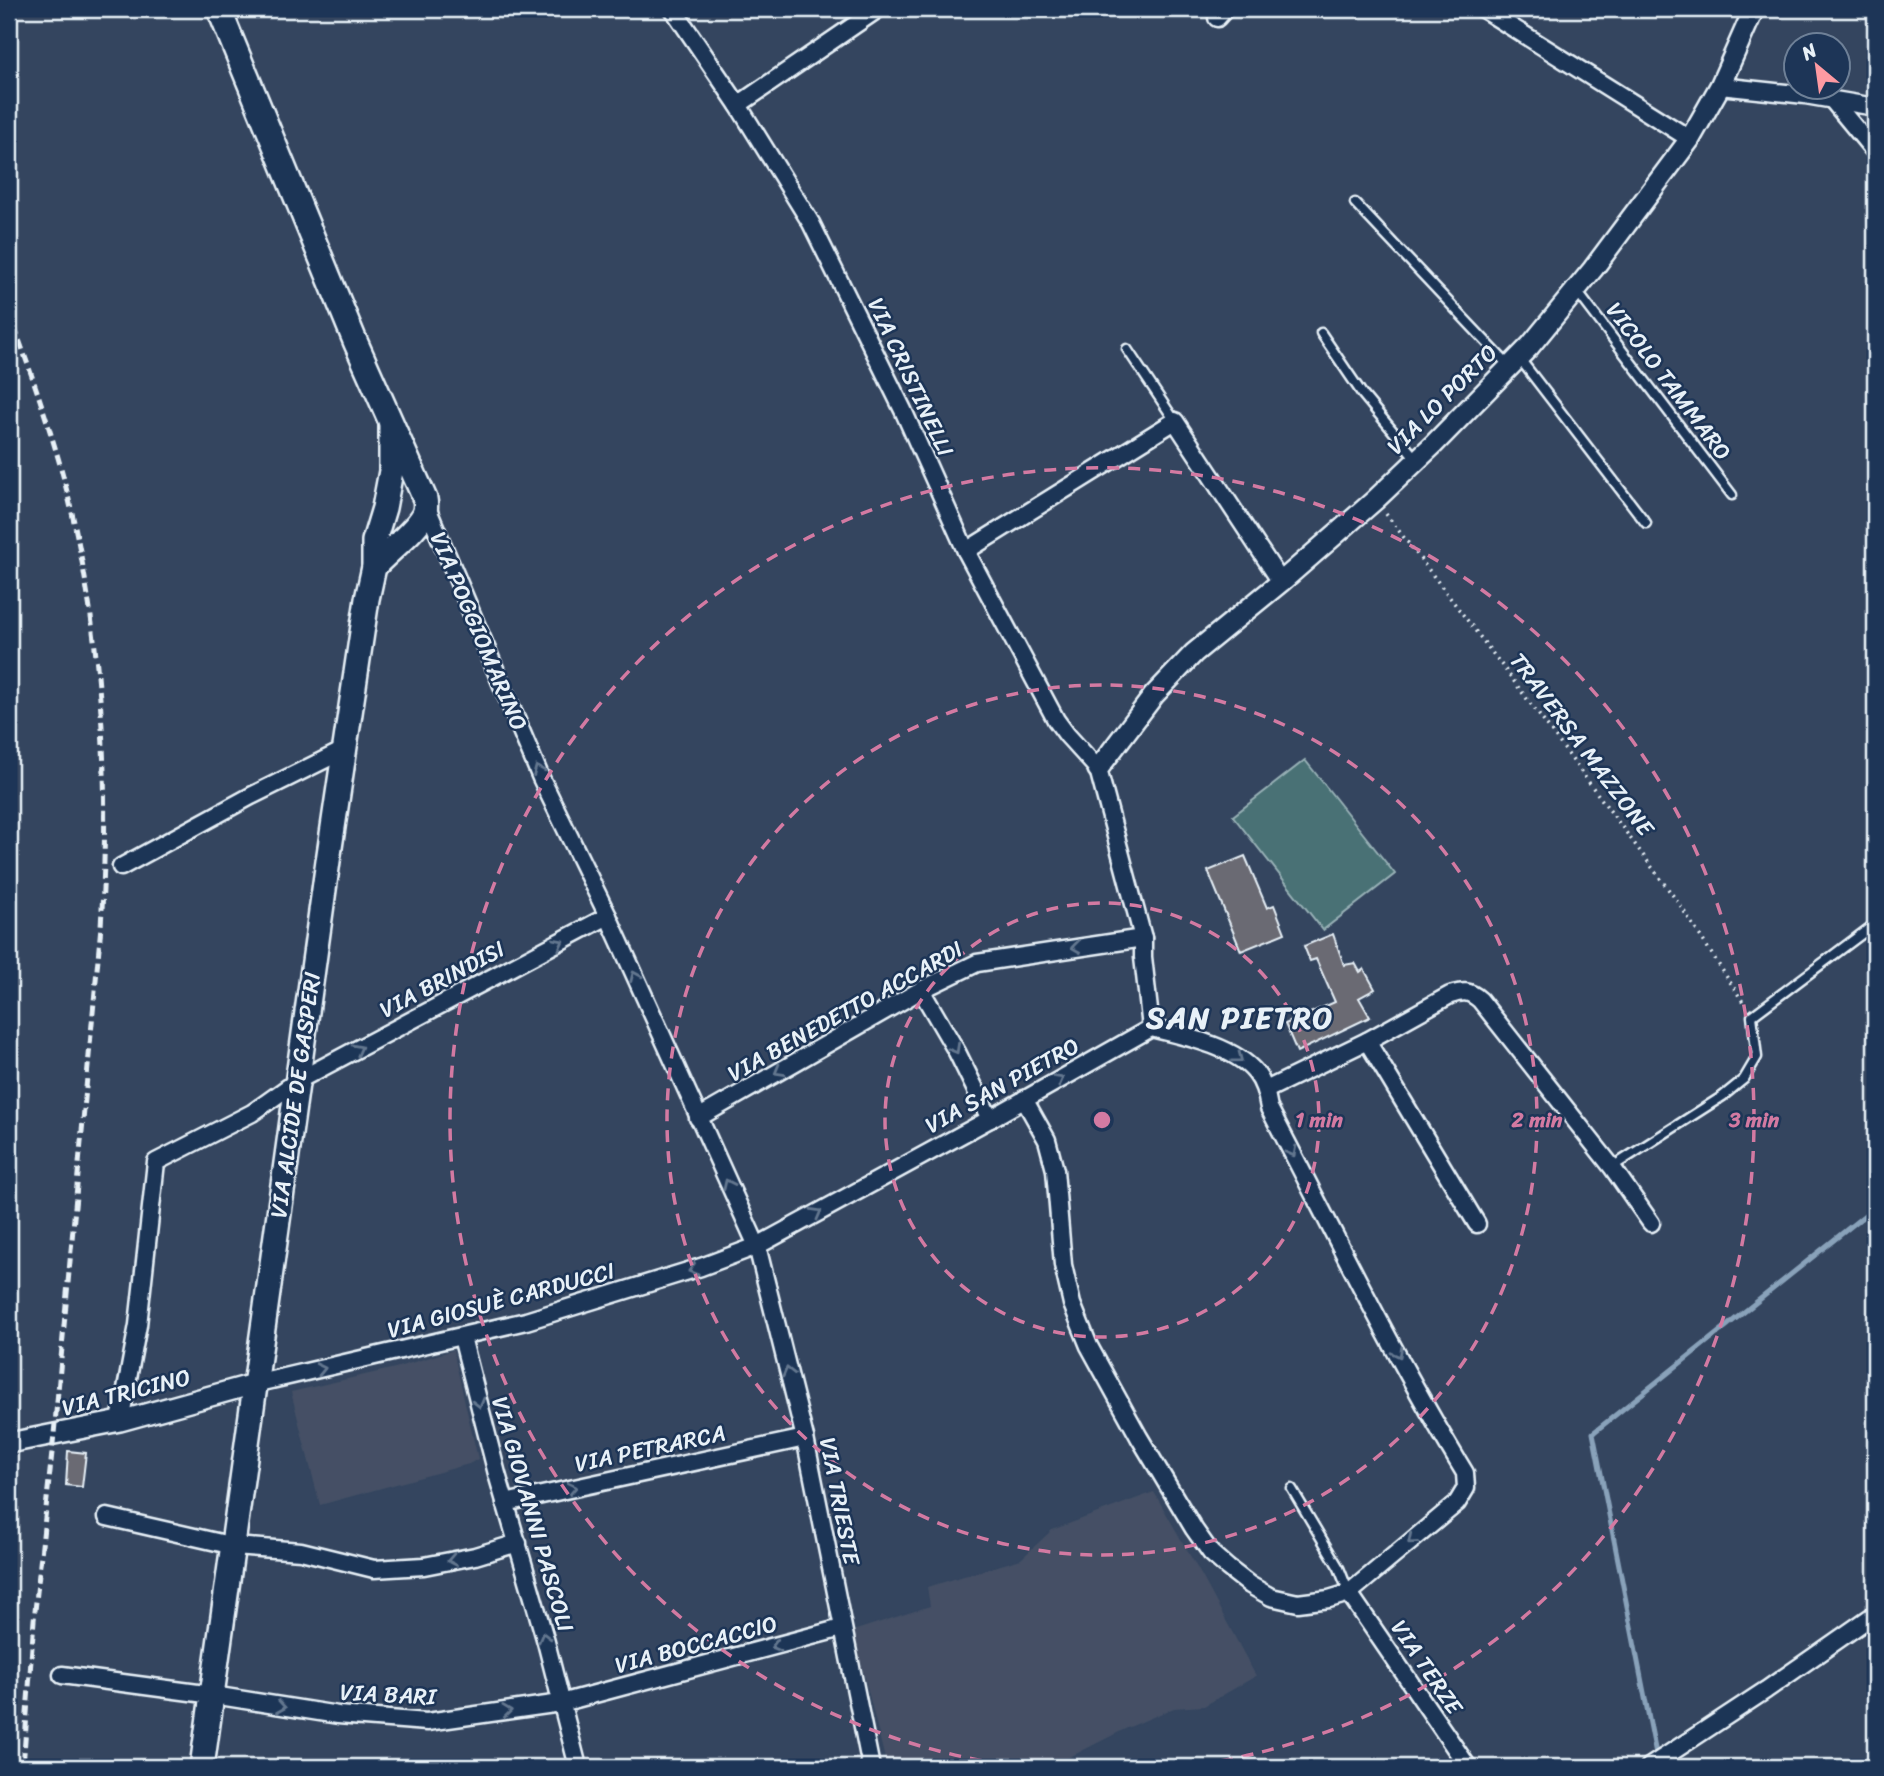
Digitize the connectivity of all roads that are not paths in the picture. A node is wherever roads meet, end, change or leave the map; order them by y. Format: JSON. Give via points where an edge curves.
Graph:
{"nodes":[{"id":1,"x":219,"y":9,"type":"edge"},
{"id":2,"x":673,"y":9,"type":"edge"},
{"id":3,"x":878,"y":9,"type":"edge"},
{"id":4,"x":1483,"y":9,"type":"edge"},
{"id":5,"x":1754,"y":9,"type":"edge"},
{"id":6,"x":1720,"y":86,"type":"junction"},
{"id":7,"x":1783,"y":93,"type":"edge"},
{"id":8,"x":1834,"y":102,"type":"edge"},
{"id":9,"x":1840,"y":102,"type":"edge"},
{"id":10,"x":738,"y":105,"type":"junction"},
{"id":11,"x":1875,"y":107,"type":"edge"},
{"id":12,"x":1690,"y":139,"type":"junction"},
{"id":13,"x":1875,"y":152,"type":"edge"},
{"id":14,"x":1355,"y":203,"type":"dead end"},
{"id":15,"x":1576,"y":290,"type":"junction"},
{"id":16,"x":1321,"y":333,"type":"dead end"},
{"id":17,"x":1127,"y":349,"type":"dead end"},
{"id":18,"x":1514,"y":362,"type":"junction"},
{"id":19,"x":1175,"y":421,"type":"junction"},
{"id":20,"x":391,"y":425,"type":"junction"},
{"id":21,"x":1418,"y":460,"type":"junction"},
{"id":22,"x":1732,"y":495,"type":"dead end"},
{"id":23,"x":424,"y":499,"type":"junction"},
{"id":24,"x":386,"y":500,"type":"junction"},
{"id":25,"x":1646,"y":523,"type":"dead end"},
{"id":26,"x":414,"y":528,"type":"junction"},
{"id":27,"x":966,"y":551,"type":"junction"},
{"id":28,"x":374,"y":566,"type":"junction"},
{"id":29,"x":1282,"y":582,"type":"junction"},
{"id":30,"x":344,"y":751,"type":"junction"},
{"id":31,"x":1098,"y":769,"type":"junction"},
{"id":32,"x":121,"y":867,"type":"dead end"},
{"id":33,"x":608,"y":916,"type":"junction"},
{"id":34,"x":1875,"y":924,"type":"edge"},
{"id":35,"x":1143,"y":938,"type":"junction"},
{"id":36,"x":921,"y":990,"type":"junction"},
{"id":37,"x":1151,"y":1028,"type":"junction"},
{"id":38,"x":1367,"y":1041,"type":"junction"},
{"id":39,"x":298,"y":1081,"type":"junction"},
{"id":40,"x":1266,"y":1090,"type":"junction"},
{"id":41,"x":1024,"y":1099,"type":"junction"},
{"id":42,"x":698,"y":1118,"type":"junction"},
{"id":43,"x":990,"y":1119,"type":"junction"},
{"id":44,"x":1612,"y":1167,"type":"junction"},
{"id":45,"x":1651,"y":1223,"type":"dead end"},
{"id":46,"x":1477,"y":1224,"type":"dead end"},
{"id":47,"x":757,"y":1246,"type":"junction"},
{"id":48,"x":462,"y":1337,"type":"junction"},
{"id":49,"x":254,"y":1384,"type":"junction"},
{"id":50,"x":120,"y":1420,"type":"junction"},
{"id":51,"x":805,"y":1438,"type":"junction"},
{"id":52,"x":9,"y":1443,"type":"edge"},
{"id":53,"x":1292,"y":1489,"type":"dead end"},
{"id":54,"x":505,"y":1503,"type":"junction"},
{"id":55,"x":107,"y":1517,"type":"dead end"},
{"id":56,"x":518,"y":1543,"type":"junction"},
{"id":57,"x":234,"y":1546,"type":"junction"},
{"id":58,"x":1349,"y":1593,"type":"junction"},
{"id":59,"x":1875,"y":1614,"type":"edge"},
{"id":60,"x":842,"y":1628,"type":"junction"},
{"id":61,"x":62,"y":1675,"type":"dead end"},
{"id":62,"x":213,"y":1695,"type":"junction"},
{"id":63,"x":561,"y":1703,"type":"junction"},
{"id":64,"x":202,"y":1767,"type":"edge"},
{"id":65,"x":578,"y":1767,"type":"edge"},
{"id":66,"x":871,"y":1767,"type":"edge"},
{"id":67,"x":1468,"y":1767,"type":"edge"},
{"id":68,"x":1649,"y":1767,"type":"edge"}],
"edges":[{"from":1,"to":20,"type":"main road","name":"VIA POGGIOMARINO"},
{"from":2,"to":10,"type":"street","name":"VIA CRISTINELLI"},
{"from":3,"to":10,"type":"street"},
{"from":4,"to":12,"type":"street"},
{"from":5,"to":6,"type":"street","name":"VIA LO PORTO"},
{"from":6,"to":7,"type":"street"},
{"from":6,"to":12,"type":"street","name":"VIA LO PORTO"},
{"from":8,"to":13,"type":"street"},
{"from":9,"to":11,"type":"street"},
{"from":10,"to":27,"type":"street","name":"VIA CRISTINELLI","via":[[811,223]]},
{"from":12,"to":15,"type":"street","name":"VIA LO PORTO"},
{"from":14,"to":18,"type":"lane"},
{"from":15,"to":18,"type":"street","name":"VIA LO PORTO"},
{"from":15,"to":22,"type":"lane","name":"VICOLO TAMMARO"},
{"from":16,"to":21,"type":"lane","via":[[1363,395]]},
{"from":17,"to":19,"type":"lane"},
{"from":18,"to":21,"type":"street","name":"VIA LO PORTO"},
{"from":18,"to":25,"type":"lane"},
{"from":19,"to":27,"type":"street"},
{"from":19,"to":29,"type":"street"},
{"from":20,"to":23,"type":"main road","name":"VIA POGGIOMARINO"},
{"from":20,"to":24,"type":"main road","name":"VIA ALCIDE DE GASPERI"},
{"from":21,"to":29,"type":"street","name":"VIA LO PORTO"},
{"from":23,"to":24,"type":"main road","via":[[410,481],[398,483]]},
{"from":23,"to":26,"type":"main road","via":[[422,517]]},
{"from":33,"to":23,"type":"street","name":"VIA POGGIOMARINO","one_way":true,"via":[[541,778]]},
{"from":24,"to":26,"type":"main road","via":[[393,530]]},
{"from":24,"to":28,"type":"main road","name":"VIA ALCIDE DE GASPERI","via":[[374,541]]},
{"from":26,"to":28,"type":"main road"},
{"from":27,"to":31,"type":"street","name":"VIA CRISTINELLI","via":[[1056,720]]},
{"from":28,"to":30,"type":"main road","name":"VIA ALCIDE DE GASPERI"},
{"from":29,"to":31,"type":"street","name":"VIA LO PORTO","via":[[1194,653],[1154,695]]},
{"from":30,"to":32,"type":"street"},
{"from":30,"to":39,"type":"main road","name":"VIA ALCIDE DE GASPERI"},
{"from":31,"to":35,"type":"street"},
{"from":39,"to":33,"type":"street","name":"VIA BRINDISI","one_way":true},
{"from":42,"to":33,"type":"street","name":"VIA POGGIOMARINO","one_way":true},
{"from":34,"to":44,"type":"lane","via":[[1752,1016],[1757,1057],[1744,1079]]},
{"from":35,"to":36,"type":"street","name":"VIA BENEDETTO ACCARDI","one_way":true,"via":[[977,962]]},
{"from":35,"to":37,"type":"street"},
{"from":36,"to":42,"type":"street","name":"VIA BENEDETTO ACCARDI","one_way":true},
{"from":36,"to":43,"type":"street","one_way":true},
{"from":37,"to":40,"type":"street","one_way":true,"via":[[1229,1051],[1255,1072]]},
{"from":41,"to":37,"type":"street","name":"VIA SAN PIETRO","one_way":true},
{"from":38,"to":40,"type":"street"},
{"from":38,"to":44,"type":"street","via":[[1450,995],[1465,990],[1474,994]]},
{"from":38,"to":46,"type":"street"},
{"from":39,"to":49,"type":"main road","name":"VIA ALCIDE DE GASPERI"},
{"from":39,"to":50,"type":"street","name":"VIA BRINDISI","via":[[252,1113],[156,1162],[138,1325]]},
{"from":40,"to":58,"type":"street","one_way":true,"via":[[1269,1108],[1465,1473],[1466,1488],[1457,1503]]},
{"from":41,"to":43,"type":"street","name":"VIA SAN PIETRO"},
{"from":41,"to":58,"type":"street","via":[[1046,1140],[1055,1170],[1063,1265],[1072,1304],[1089,1346],[1194,1529],[1228,1569],[1271,1597],[1298,1604]]},
{"from":47,"to":42,"type":"street","name":"VIA POGGIOMARINO","one_way":true},
{"from":47,"to":43,"type":"street","name":"VIA SAN PIETRO","one_way":true},
{"from":44,"to":45,"type":"street"},
{"from":47,"to":48,"type":"street","name":"VIA GIOSUÈ CARDUCCI","one_way":true,"via":[[526,1321]]},
{"from":51,"to":47,"type":"street","name":"VIA TRIESTE","one_way":true},
{"from":49,"to":48,"type":"street","name":"VIA GIOSUÈ CARDUCCI","one_way":true},
{"from":48,"to":54,"type":"street","name":"VIA GIOVANNI PASCOLI","one_way":true},
{"from":49,"to":50,"type":"street","name":"VIA TRICINO"},
{"from":49,"to":57,"type":"main road","name":"VIA ALCIDE DE GASPERI"},
{"from":50,"to":52,"type":"street","name":"VIA TRICINO"},
{"from":54,"to":51,"type":"street","name":"VIA PETRARCA","one_way":true},
{"from":51,"to":60,"type":"street","name":"VIA TRIESTE"},
{"from":53,"to":58,"type":"lane"},
{"from":54,"to":56,"type":"street","name":"VIA GIOVANNI PASCOLI"},
{"from":55,"to":57,"type":"street"},
{"from":56,"to":57,"type":"street","one_way":true,"via":[[424,1566],[374,1569],[301,1551]]},
{"from":63,"to":56,"type":"street","name":"VIA GIOVANNI PASCOLI","one_way":true},
{"from":57,"to":62,"type":"main road","name":"VIA ALCIDE DE GASPERI"},
{"from":58,"to":67,"type":"street","name":"VIA TERZE"},
{"from":59,"to":68,"type":"street"},
{"from":60,"to":63,"type":"street","name":"VIA BOCCACCIO","one_way":true},
{"from":60,"to":66,"type":"street","name":"VIA TRIESTE"},
{"from":61,"to":62,"type":"street","name":"VIA BARI"},
{"from":62,"to":63,"type":"street","name":"VIA BARI","one_way":true,"via":[[338,1715],[427,1721]]},
{"from":62,"to":64,"type":"main road","name":"VIA ALCIDE DE GASPERI"},
{"from":63,"to":65,"type":"street","name":"VIA GIOVANNI PASCOLI"}]}
